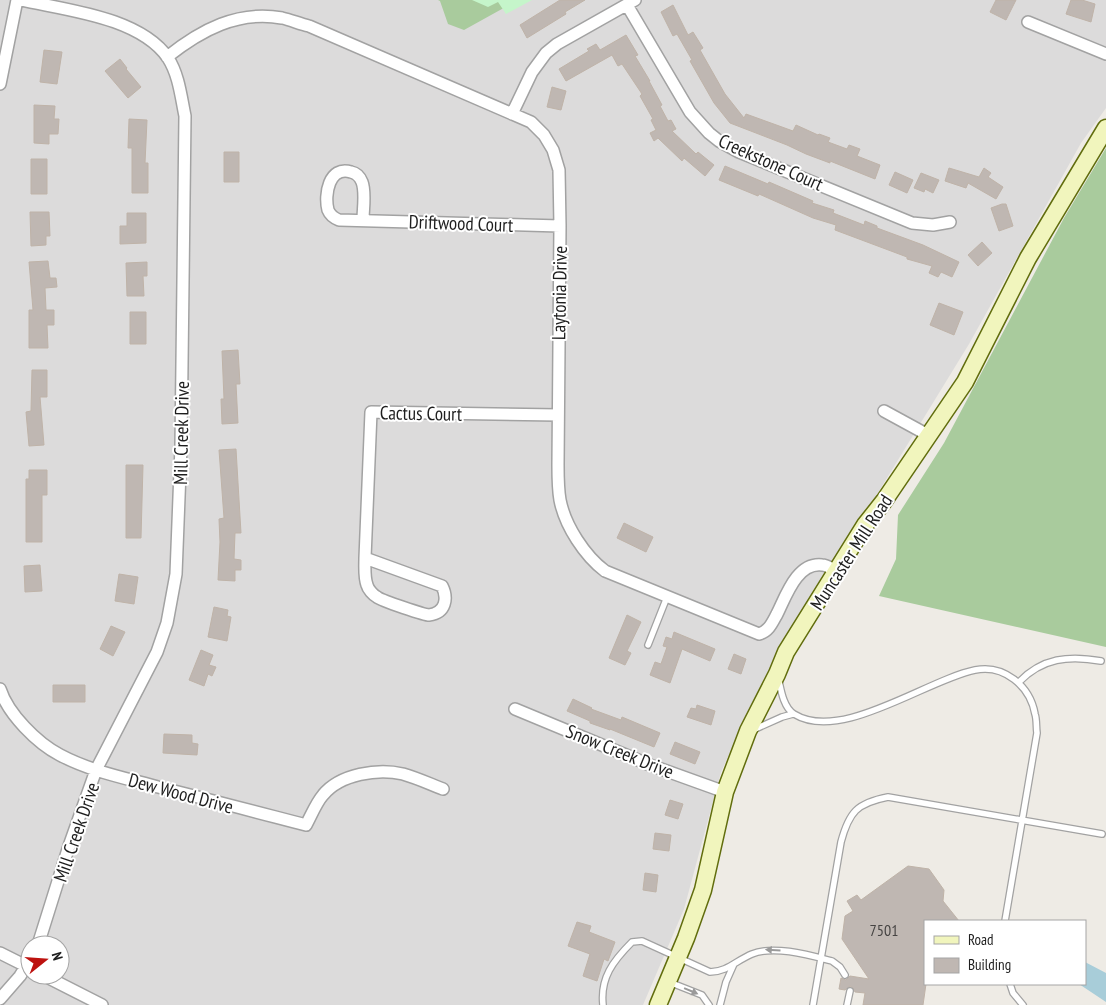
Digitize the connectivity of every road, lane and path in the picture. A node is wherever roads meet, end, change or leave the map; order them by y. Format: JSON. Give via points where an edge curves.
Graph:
{"nodes":[{"id":1,"x":17,"y":0,"type":"edge"},
{"id":2,"x":21,"y":0,"type":"edge"},
{"id":3,"x":631,"y":2,"type":"edge"},
{"id":4,"x":1028,"y":22,"type":"dead end"},
{"id":5,"x":1106,"y":54,"type":"edge"},
{"id":6,"x":167,"y":58,"type":"junction"},
{"id":7,"x":0,"y":84,"type":"edge"},
{"id":8,"x":512,"y":114,"type":"junction"},
{"id":9,"x":1106,"y":128,"type":"edge"},
{"id":10,"x":363,"y":220,"type":"junction"},
{"id":11,"x":950,"y":222,"type":"dead end"},
{"id":12,"x":560,"y":226,"type":"junction"},
{"id":13,"x":884,"y":411,"type":"dead end"},
{"id":14,"x":558,"y":415,"type":"junction"},
{"id":15,"x":928,"y":435,"type":"junction"},
{"id":16,"x":366,"y":558,"type":"junction"},
{"id":17,"x":836,"y":571,"type":"junction"},
{"id":18,"x":667,"y":597,"type":"junction"},
{"id":19,"x":648,"y":645,"type":"dead end"},
{"id":20,"x":1101,"y":661,"type":"dead end"},
{"id":21,"x":777,"y":674,"type":"junction"},
{"id":22,"x":1019,"y":682,"type":"junction"},
{"id":23,"x":0,"y":688,"type":"edge"},
{"id":24,"x":515,"y":709,"type":"dead end"},
{"id":25,"x":793,"y":714,"type":"junction"},
{"id":26,"x":746,"y":736,"type":"junction"},
{"id":27,"x":96,"y":770,"type":"junction"},
{"id":28,"x":443,"y":789,"type":"dead end"},
{"id":29,"x":725,"y":792,"type":"junction"},
{"id":30,"x":1021,"y":821,"type":"junction"},
{"id":31,"x":1102,"y":834,"type":"dead end"},
{"id":32,"x":1005,"y":920,"type":"edge"},
{"id":33,"x":42,"y":935,"type":"edge"},
{"id":34,"x":0,"y":953,"type":"edge"},
{"id":35,"x":678,"y":957,"type":"junction"},
{"id":36,"x":821,"y":958,"type":"junction"},
{"id":37,"x":20,"y":961,"type":"edge"},
{"id":38,"x":735,"y":962,"type":"junction"},
{"id":39,"x":845,"y":975,"type":"dead end"},
{"id":40,"x":20,"y":976,"type":"edge"},
{"id":41,"x":669,"y":982,"type":"junction"},
{"id":42,"x":63,"y":985,"type":"edge"},
{"id":43,"x":1010,"y":985,"type":"edge"},
{"id":44,"x":850,"y":991,"type":"dead end"},
{"id":45,"x":0,"y":999,"type":"edge"},
{"id":46,"x":102,"y":1005,"type":"edge"},
{"id":47,"x":603,"y":1005,"type":"edge"},
{"id":48,"x":658,"y":1005,"type":"edge"},
{"id":49,"x":709,"y":1005,"type":"edge"},
{"id":50,"x":720,"y":1005,"type":"edge"},
{"id":51,"x":814,"y":1005,"type":"edge"},
{"id":52,"x":847,"y":1005,"type":"edge"},
{"id":53,"x":1023,"y":1005,"type":"edge"}],
"edges":[{"from":1,"to":7,"type":"street"},
{"from":2,"to":6,"type":"street","name":"Mill Creek Drive","via":[[123,24],[148,38]]},
{"from":3,"to":8,"type":"street","via":[[546,53],[532,72]]},
{"from":3,"to":11,"type":"street","name":"Creekstone Court","via":[[690,112],[719,141],[912,222],[933,225]]},
{"from":4,"to":5,"type":"street"},
{"from":6,"to":8,"type":"street","name":"Laytonia Drive","via":[[195,36],[216,25],[261,16],[283,18],[309,26]]},
{"from":6,"to":27,"type":"street","name":"Mill Creek Drive","via":[[179,83],[185,116],[176,574],[167,623],[157,652]]},
{"from":8,"to":12,"type":"street","name":"Laytonia Drive","via":[[531,122],[553,150],[558,170]]},
{"from":9,"to":15,"type":"main road","name":"Muncaster Mill Road","via":[[1028,258],[965,382]]},
{"from":10,"to":10,"type":"street","name":"Driftwood Court","via":[[362,180],[350,171],[339,172],[330,181],[328,211],[339,220]]},
{"from":10,"to":12,"type":"street","name":"Driftwood Court"},
{"from":12,"to":14,"type":"street","name":"Laytonia Drive"},
{"from":13,"to":15,"type":"street"},
{"from":14,"to":16,"type":"street","name":"Cactus Court","via":[[371,412]]},
{"from":14,"to":18,"type":"street","name":"Laytonia Drive","via":[[560,502],[585,554],[605,571]]},
{"from":15,"to":17,"type":"main road","name":"Muncaster Mill Road"},
{"from":16,"to":16,"type":"street","name":"Cactus Court","via":[[442,586],[445,603],[438,612],[428,616],[376,597],[367,586]]},
{"from":17,"to":18,"type":"street","name":"Laytonia Drive","via":[[823,565],[811,565],[802,570],[772,625],[759,634]]},
{"from":17,"to":21,"type":"main road","name":"Muncaster Mill Road","via":[[786,652]]},
{"from":18,"to":19,"type":"lane"},
{"from":20,"to":22,"type":"lane","via":[[1066,658],[1034,669]]},
{"from":21,"to":25,"type":"lane","via":[[782,696]]},
{"from":21,"to":26,"type":"main road","name":"Muncaster Mill Road"},
{"from":22,"to":25,"type":"lane","via":[[1009,674],[995,670],[976,670],[852,718],[827,722]]},
{"from":22,"to":30,"type":"lane","via":[[1036,714],[1037,733]]},
{"from":23,"to":27,"type":"street","name":"Dew Wood Drive","via":[[15,716],[44,745],[61,756]]},
{"from":24,"to":29,"type":"street","name":"Snow Creek Drive"},
{"from":25,"to":26,"type":"lane","via":[[757,728]]},
{"from":26,"to":29,"type":"main road","name":"Muncaster Mill Road"},
{"from":27,"to":28,"type":"street","name":"Dew Wood Drive","via":[[306,825],[324,794],[351,777],[384,771],[403,774]]},
{"from":27,"to":33,"type":"street","name":"Mill Creek Drive"},
{"from":29,"to":35,"type":"main road","name":"Muncaster Mill Road","via":[[703,890]]},
{"from":30,"to":31,"type":"lane"},
{"from":30,"to":32,"type":"lane"},
{"from":30,"to":36,"type":"lane","via":[[888,797],[870,801],[856,810],[847,821],[841,842]]},
{"from":34,"to":37,"type":"street"},
{"from":35,"to":38,"type":"lane","via":[[710,972],[720,972]]},
{"from":35,"to":41,"type":"main road","name":"Muncaster Mill Road"},
{"from":35,"to":47,"type":"lane","via":[[642,942],[632,942],[613,962],[601,993]]},
{"from":36,"to":38,"type":"lane","one_way":true,"via":[[774,949],[754,953]]},
{"from":36,"to":39,"type":"lane","via":[[832,961]]},
{"from":36,"to":51,"type":"lane"},
{"from":38,"to":50,"type":"lane"},
{"from":40,"to":45,"type":"street"},
{"from":41,"to":48,"type":"main road","name":"Muncaster Mill Road"},
{"from":41,"to":49,"type":"lane","one_way":true,"via":[[702,996]]},
{"from":42,"to":46,"type":"street"},
{"from":43,"to":53,"type":"lane"},
{"from":44,"to":52,"type":"lane"}]}
